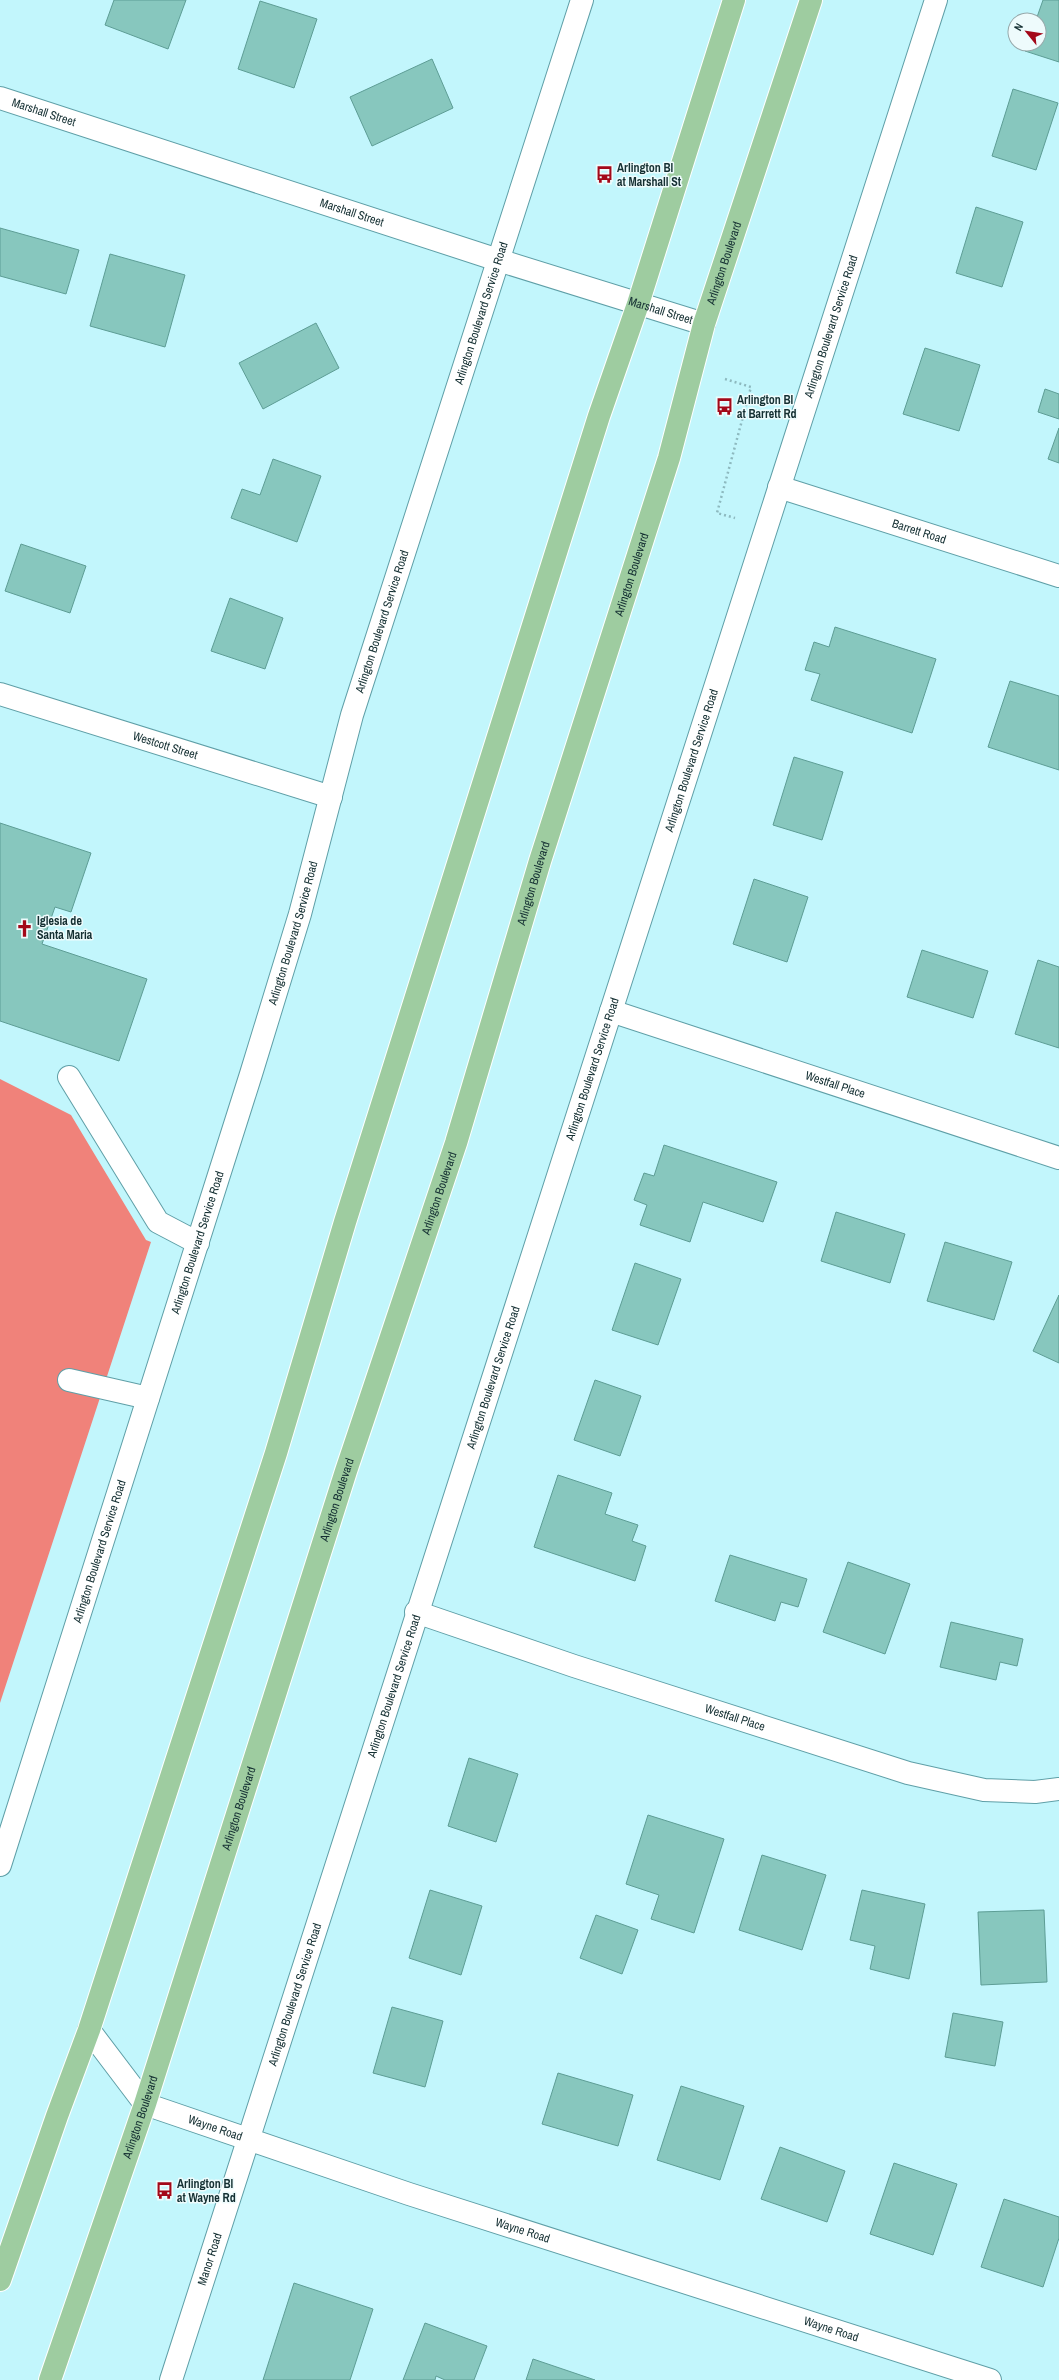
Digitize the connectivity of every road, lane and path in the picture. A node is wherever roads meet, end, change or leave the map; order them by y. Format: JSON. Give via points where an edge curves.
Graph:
{"nodes":[{"id":1,"x":582,"y":0,"type":"edge"},
{"id":2,"x":734,"y":0,"type":"edge"},
{"id":3,"x":811,"y":0,"type":"edge"},
{"id":4,"x":936,"y":0,"type":"edge"},
{"id":5,"x":0,"y":98,"type":"edge"},
{"id":6,"x":498,"y":260,"type":"junction"},
{"id":7,"x":638,"y":304,"type":"junction"},
{"id":8,"x":704,"y":324,"type":"junction"},
{"id":9,"x":724,"y":378,"type":"dead end"},
{"id":10,"x":779,"y":487,"type":"junction"},
{"id":11,"x":766,"y":528,"type":"junction"},
{"id":12,"x":1059,"y":576,"type":"edge"},
{"id":13,"x":0,"y":694,"type":"edge"},
{"id":14,"x":331,"y":797,"type":"junction"},
{"id":15,"x":611,"y":1011,"type":"junction"},
{"id":16,"x":69,"y":1077,"type":"dead end"},
{"id":17,"x":1059,"y":1158,"type":"edge"},
{"id":18,"x":198,"y":1243,"type":"junction"},
{"id":19,"x":68,"y":1380,"type":"dead end"},
{"id":20,"x":148,"y":1398,"type":"junction"},
{"id":21,"x":416,"y":1612,"type":"junction"},
{"id":22,"x":1059,"y":1789,"type":"edge"},
{"id":23,"x":0,"y":1865,"type":"edge"},
{"id":24,"x":89,"y":2030,"type":"junction"},
{"id":25,"x":145,"y":2104,"type":"junction"},
{"id":26,"x":248,"y":2138,"type":"junction"},
{"id":27,"x":0,"y":2280,"type":"edge"},
{"id":28,"x":50,"y":2380,"type":"edge"},
{"id":29,"x":171,"y":2380,"type":"edge"},
{"id":30,"x":990,"y":2380,"type":"edge"}],
"edges":[{"from":1,"to":6,"type":"street","name":"Arlington Boulevard Service Road"},
{"from":2,"to":7,"type":"highway"},
{"from":3,"to":8,"type":"highway","name":"Arlington Boulevard"},
{"from":4,"to":10,"type":"street","name":"Arlington Boulevard Service Road"},
{"from":5,"to":6,"type":"street","name":"Marshall Street"},
{"from":6,"to":7,"type":"street","name":"Marshall Street"},
{"from":6,"to":14,"type":"street","name":"Arlington Boulevard Service Road","via":[[352,715]]},
{"from":7,"to":8,"type":"street","name":"Marshall Street"},
{"from":7,"to":24,"type":"highway","via":[[599,416],[347,1215],[276,1453]]},
{"from":8,"to":25,"type":"highway","name":"Arlington Boulevard","via":[[669,458],[540,860],[456,1143],[346,1471]]},
{"from":9,"to":11,"type":"path","via":[[751,387],[717,513]]},
{"from":10,"to":11,"type":"street","name":"Arlington Boulevard Service Road"},
{"from":10,"to":12,"type":"street","name":"Barrett Road"},
{"from":11,"to":15,"type":"street","name":"Arlington Boulevard Service Road"},
{"from":13,"to":14,"type":"street","name":"Westcott Street"},
{"from":14,"to":18,"type":"street","name":"Arlington Boulevard Service Road","via":[[300,914]]},
{"from":15,"to":17,"type":"street","name":"Westfall Place"},
{"from":15,"to":21,"type":"street","name":"Arlington Boulevard Service Road"},
{"from":16,"to":18,"type":"street","via":[[158,1222]]},
{"from":18,"to":20,"type":"street","name":"Arlington Boulevard Service Road"},
{"from":19,"to":20,"type":"street"},
{"from":20,"to":23,"type":"street","name":"Arlington Boulevard Service Road"},
{"from":21,"to":22,"type":"street","name":"Westfall Place","via":[[574,1666],[908,1773],[984,1790],[1035,1792]]},
{"from":21,"to":26,"type":"street","name":"Arlington Boulevard Service Road"},
{"from":24,"to":25,"type":"street"},
{"from":24,"to":27,"type":"highway"},
{"from":25,"to":26,"type":"street","name":"Wayne Road"},
{"from":25,"to":28,"type":"highway","name":"Arlington Boulevard"},
{"from":26,"to":29,"type":"street","name":"Manor Road"},
{"from":26,"to":30,"type":"street","name":"Wayne Road","via":[[409,2194]]}]}
